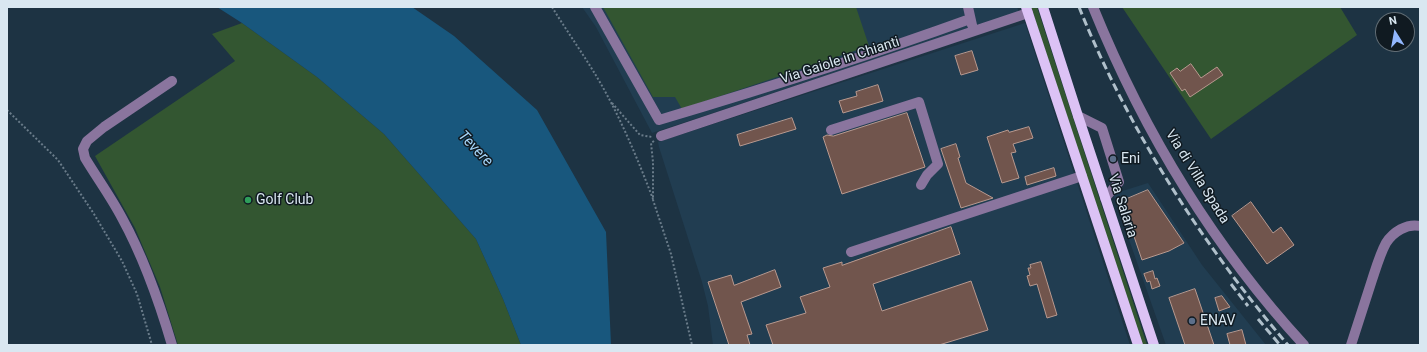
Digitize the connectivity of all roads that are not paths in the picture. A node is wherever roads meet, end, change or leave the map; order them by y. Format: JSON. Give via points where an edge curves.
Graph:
{"nodes":[{"id":1,"x":595,"y":7,"type":"edge"},
{"id":2,"x":968,"y":7,"type":"edge"},
{"id":3,"x":1043,"y":7,"type":"edge"},
{"id":4,"x":1093,"y":7,"type":"edge"},
{"id":5,"x":1027,"y":10,"type":"edge"},
{"id":6,"x":970,"y":19,"type":"junction"},
{"id":7,"x":974,"y":31,"type":"junction"},
{"id":8,"x":172,"y":81,"type":"dead end"},
{"id":9,"x":1078,"y":116,"type":"junction"},
{"id":10,"x":831,"y":130,"type":"dead end"},
{"id":11,"x":661,"y":136,"type":"road end"},
{"id":12,"x":1082,"y":176,"type":"junction"},
{"id":13,"x":921,"y":185,"type":"dead end"},
{"id":14,"x":1105,"y":198,"type":"junction"},
{"id":15,"x":1420,"y":226,"type":"edge"},
{"id":16,"x":851,"y":252,"type":"dead end"},
{"id":17,"x":172,"y":345,"type":"edge"},
{"id":18,"x":1138,"y":345,"type":"edge"},
{"id":19,"x":1154,"y":345,"type":"edge"},
{"id":20,"x":1304,"y":345,"type":"edge"},
{"id":21,"x":1351,"y":345,"type":"edge"}],
"edges":[{"from":1,"to":6,"type":"street","via":[[659,120],[788,81]]},
{"from":2,"to":6,"type":"street"},
{"from":3,"to":9,"type":"main road","name":"Via Salaria"},
{"from":4,"to":20,"type":"street","name":"Via di Villa Spada","via":[[1131,93],[1177,174],[1235,261]]},
{"from":5,"to":7,"type":"street","name":"Via Gaiole in Chianti"},
{"from":5,"to":12,"type":"main road","name":"Via Salaria"},
{"from":6,"to":7,"type":"street"},
{"from":7,"to":11,"type":"street","name":"Via Gaiole in Chianti"},
{"from":8,"to":17,"type":"street","via":[[104,127],[87,141],[82,149],[137,246],[160,302]]},
{"from":9,"to":14,"type":"main road","name":"Via Salaria"},
{"from":9,"to":14,"type":"street","via":[[1102,128],[1119,182]]},
{"from":10,"to":13,"type":"street","via":[[919,102],[938,164]]},
{"from":12,"to":16,"type":"street"},
{"from":12,"to":18,"type":"main road","name":"Via Salaria"},
{"from":14,"to":19,"type":"main road","name":"Via Salaria"},
{"from":15,"to":21,"type":"street","via":[[1408,226],[1399,230],[1387,243]]}]}
